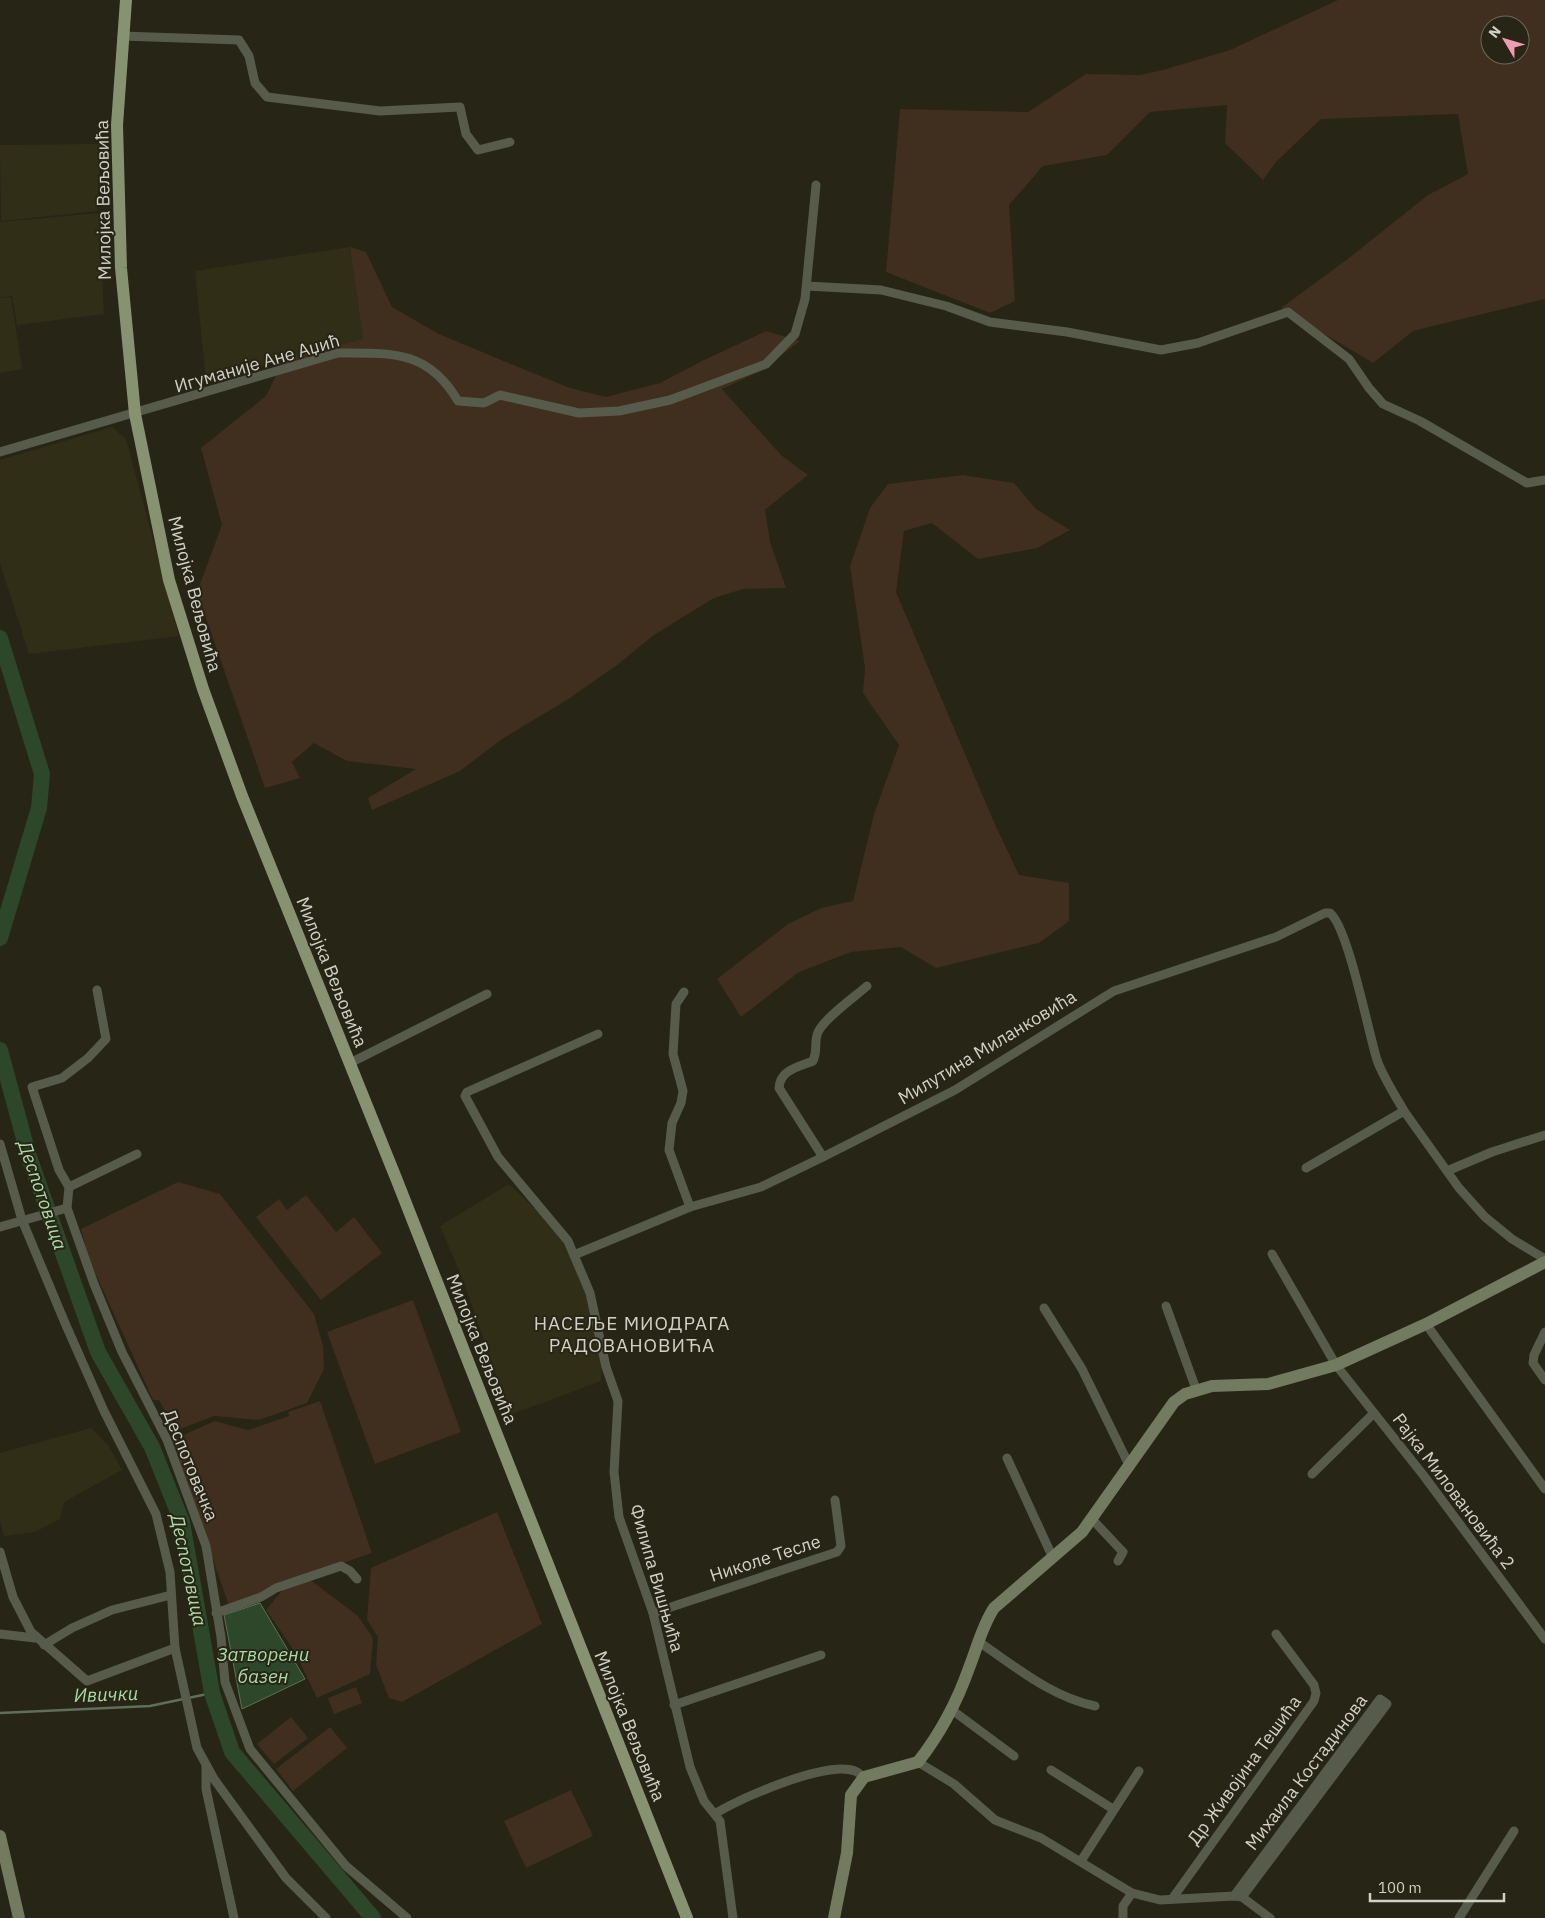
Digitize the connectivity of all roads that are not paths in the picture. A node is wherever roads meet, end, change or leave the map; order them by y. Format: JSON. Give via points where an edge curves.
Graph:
{"nodes":[{"id":1,"x":126,"y":0,"type":"edge"},
{"id":2,"x":122,"y":36,"type":"junction"},
{"id":3,"x":510,"y":142,"type":"dead end"},
{"id":4,"x":816,"y":185,"type":"dead end"},
{"id":5,"x":807,"y":286,"type":"junction"},
{"id":6,"x":135,"y":414,"type":"junction"},
{"id":7,"x":0,"y":452,"type":"edge"},
{"id":8,"x":1545,"y":480,"type":"edge"},
{"id":9,"x":867,"y":986,"type":"dead end"},
{"id":10,"x":97,"y":990,"type":"dead end"},
{"id":11,"x":684,"y":992,"type":"dead end"},
{"id":12,"x":487,"y":994,"type":"dead end"},
{"id":13,"x":598,"y":1034,"type":"dead end"},
{"id":14,"x":350,"y":1063,"type":"junction"},
{"id":15,"x":1404,"y":1112,"type":"junction"},
{"id":16,"x":1545,"y":1135,"type":"edge"},
{"id":17,"x":0,"y":1144,"type":"edge"},
{"id":18,"x":137,"y":1154,"type":"dead end"},
{"id":19,"x":823,"y":1158,"type":"junction"},
{"id":20,"x":1306,"y":1168,"type":"dead end"},
{"id":21,"x":1448,"y":1171,"type":"junction"},
{"id":22,"x":69,"y":1187,"type":"junction"},
{"id":23,"x":690,"y":1207,"type":"junction"},
{"id":24,"x":64,"y":1209,"type":"junction"},
{"id":25,"x":22,"y":1220,"type":"junction"},
{"id":26,"x":0,"y":1227,"type":"edge"},
{"id":27,"x":1272,"y":1254,"type":"dead end"},
{"id":28,"x":574,"y":1255,"type":"junction"},
{"id":29,"x":1545,"y":1260,"type":"edge"},
{"id":30,"x":1166,"y":1306,"type":"dead end"},
{"id":31,"x":1044,"y":1308,"type":"dead end"},
{"id":32,"x":1426,"y":1324,"type":"junction"},
{"id":33,"x":1545,"y":1332,"type":"edge"},
{"id":34,"x":1336,"y":1365,"type":"junction"},
{"id":35,"x":1545,"y":1380,"type":"edge"},
{"id":36,"x":1196,"y":1389,"type":"junction"},
{"id":37,"x":1374,"y":1413,"type":"junction"},
{"id":38,"x":1007,"y":1458,"type":"dead end"},
{"id":39,"x":1130,"y":1468,"type":"junction"},
{"id":40,"x":1312,"y":1474,"type":"dead end"},
{"id":41,"x":1545,"y":1489,"type":"edge"},
{"id":42,"x":835,"y":1500,"type":"dead end"},
{"id":43,"x":1092,"y":1519,"type":"junction"},
{"id":44,"x":0,"y":1552,"type":"edge"},
{"id":45,"x":1053,"y":1558,"type":"junction"},
{"id":46,"x":1118,"y":1561,"type":"dead end"},
{"id":47,"x":357,"y":1579,"type":"dead end"},
{"id":48,"x":171,"y":1595,"type":"junction"},
{"id":49,"x":216,"y":1612,"type":"junction"},
{"id":50,"x":653,"y":1613,"type":"junction"},
{"id":51,"x":0,"y":1634,"type":"edge"},
{"id":52,"x":1276,"y":1634,"type":"dead end"},
{"id":53,"x":35,"y":1638,"type":"junction"},
{"id":54,"x":1545,"y":1639,"type":"edge"},
{"id":55,"x":979,"y":1642,"type":"junction"},
{"id":56,"x":44,"y":1645,"type":"junction"},
{"id":57,"x":175,"y":1648,"type":"junction"},
{"id":58,"x":821,"y":1655,"type":"dead end"},
{"id":59,"x":674,"y":1705,"type":"junction"},
{"id":60,"x":1095,"y":1706,"type":"dead end"},
{"id":61,"x":952,"y":1710,"type":"junction"},
{"id":62,"x":1014,"y":1756,"type":"dead end"},
{"id":63,"x":918,"y":1762,"type":"junction"},
{"id":64,"x":206,"y":1765,"type":"junction"},
{"id":65,"x":1051,"y":1770,"type":"dead end"},
{"id":66,"x":1139,"y":1771,"type":"dead end"},
{"id":67,"x":864,"y":1777,"type":"junction"},
{"id":68,"x":1113,"y":1809,"type":"junction"},
{"id":69,"x":716,"y":1813,"type":"junction"},
{"id":70,"x":1514,"y":1830,"type":"dead end"},
{"id":71,"x":0,"y":1836,"type":"edge"},
{"id":72,"x":1081,"y":1861,"type":"junction"},
{"id":73,"x":1132,"y":1893,"type":"junction"},
{"id":74,"x":1238,"y":1896,"type":"junction"},
{"id":75,"x":1172,"y":1899,"type":"junction"},
{"id":76,"x":683,"y":1916,"type":"edge"},
{"id":77,"x":19,"y":1918,"type":"edge"},
{"id":78,"x":234,"y":1918,"type":"edge"},
{"id":79,"x":326,"y":1918,"type":"edge"},
{"id":80,"x":407,"y":1918,"type":"edge"},
{"id":81,"x":733,"y":1918,"type":"edge"},
{"id":82,"x":834,"y":1918,"type":"edge"},
{"id":83,"x":1123,"y":1918,"type":"edge"},
{"id":84,"x":1270,"y":1918,"type":"edge"},
{"id":85,"x":1459,"y":1918,"type":"edge"}],
"edges":[{"from":1,"to":2,"type":"main road","name":"Милојка Вељовића"},
{"from":2,"to":3,"type":"street","via":[[238,40],[249,56],[255,83],[266,97],[380,111],[460,107],[466,134],[478,150]]},
{"from":2,"to":6,"type":"main road","name":"Милојка Вељовића","via":[[117,125],[119,225]]},
{"from":4,"to":5,"type":"street","name":"Игуманије Ане Аџић"},
{"from":5,"to":6,"type":"street","name":"Игуманије Ане Аџић","via":[[795,334],[766,364],[670,400],[618,411],[579,413],[500,396],[484,403],[458,401],[448,385],[422,362],[388,353],[338,353]]},
{"from":5,"to":8,"type":"street","via":[[881,290],[946,306],[990,322],[1067,332],[1161,350],[1198,343],[1288,312],[1349,359],[1384,404],[1420,421],[1527,483]]},
{"from":6,"to":7,"type":"street","name":"Игуманије Ане Аџић"},
{"from":6,"to":14,"type":"main road","name":"Милојка Вељовића","via":[[166,567],[203,688],[242,796]]},
{"from":9,"to":19,"type":"street","via":[[823,1025],[816,1035],[817,1052],[813,1061],[785,1072],[780,1080],[779,1088]]},
{"from":10,"to":22,"type":"street","via":[[106,1039],[62,1078],[32,1087],[59,1170]]},
{"from":11,"to":23,"type":"street","via":[[676,1004],[673,1054],[683,1091],[672,1123],[669,1150]]},
{"from":12,"to":14,"type":"street"},
{"from":13,"to":28,"type":"street","name":"Филипа Вишњића","via":[[467,1092],[466,1096],[498,1156],[568,1241]]},
{"from":14,"to":76,"type":"main road","name":"Милојка Вељовића"},
{"from":15,"to":19,"type":"street","name":"Милутина Миланковића","via":[[1378,1062],[1338,921],[1330,913],[1319,914],[1276,937],[1114,990],[955,1090]]},
{"from":15,"to":20,"type":"street"},
{"from":15,"to":21,"type":"street"},
{"from":16,"to":21,"type":"street","via":[[1492,1152]]},
{"from":17,"to":25,"type":"street"},
{"from":18,"to":22,"type":"street"},
{"from":19,"to":23,"type":"street","name":"Милутина Миланковића","via":[[761,1187]]},
{"from":21,"to":29,"type":"street","via":[[1485,1217],[1512,1240]]},
{"from":22,"to":24,"type":"street"},
{"from":23,"to":28,"type":"street","name":"Милутина Миланковића"},
{"from":24,"to":25,"type":"street"},
{"from":24,"to":49,"type":"street","name":"Деспотовачка","via":[[122,1352],[167,1440],[206,1546]]},
{"from":25,"to":26,"type":"street"},
{"from":25,"to":48,"type":"street","via":[[104,1411],[156,1514],[170,1572]]},
{"from":27,"to":34,"type":"street","name":"Рајка Миловановића 2"},
{"from":28,"to":50,"type":"street","name":"Филипа Вишњића","via":[[590,1293],[606,1367],[618,1401],[614,1472],[619,1516]]},
{"from":29,"to":32,"type":"street"},
{"from":30,"to":36,"type":"street"},
{"from":31,"to":39,"type":"street","via":[[1082,1369]]},
{"from":32,"to":34,"type":"street"},
{"from":32,"to":41,"type":"street"},
{"from":33,"to":35,"type":"street","via":[[1533,1363]]},
{"from":34,"to":36,"type":"street","via":[[1268,1384],[1229,1384]]},
{"from":34,"to":37,"type":"street","name":"Рајка Миловановића 2"},
{"from":36,"to":39,"type":"street","via":[[1174,1402]]},
{"from":37,"to":40,"type":"street"},
{"from":37,"to":54,"type":"street","name":"Рајка Миловановића 2"},
{"from":38,"to":45,"type":"street"},
{"from":39,"to":43,"type":"street"},
{"from":42,"to":50,"type":"street","name":"Николе Тесле","via":[[841,1546],[837,1552]]},
{"from":43,"to":45,"type":"street"},
{"from":43,"to":46,"type":"street","via":[[1122,1550]]},
{"from":44,"to":53,"type":"street","via":[[13,1597]]},
{"from":45,"to":55,"type":"street","via":[[994,1608],[986,1619]]},
{"from":47,"to":49,"type":"street","via":[[350,1570],[341,1566]]},
{"from":48,"to":56,"type":"street","via":[[112,1610]]},
{"from":48,"to":57,"type":"street"},
{"from":49,"to":80,"type":"street","name":"Деспотовачка","via":[[226,1682],[250,1749],[346,1866]]},
{"from":50,"to":59,"type":"street","name":"Филипа Вишњића"},
{"from":51,"to":53,"type":"street"},
{"from":52,"to":75,"type":"street","name":"Др Живојина Тешића","via":[[1314,1685],[1314,1701]]},
{"from":53,"to":56,"type":"street"},
{"from":55,"to":60,"type":"street","via":[[1045,1687]]},
{"from":55,"to":61,"type":"street"},
{"from":56,"to":57,"type":"street","via":[[87,1681]]},
{"from":57,"to":64,"type":"street","via":[[193,1736]]},
{"from":58,"to":59,"type":"street"},
{"from":59,"to":69,"type":"street","name":"Филипа Вишњића","via":[[698,1789]]},
{"from":61,"to":62,"type":"street"},
{"from":61,"to":63,"type":"street"},
{"from":63,"to":67,"type":"street"},
{"from":63,"to":72,"type":"street","via":[[954,1784],[995,1820],[1041,1838]]},
{"from":64,"to":78,"type":"street","via":[[206,1790]]},
{"from":64,"to":79,"type":"street","via":[[286,1878]]},
{"from":65,"to":68,"type":"street"},
{"from":66,"to":68,"type":"street"},
{"from":67,"to":69,"type":"street","via":[[844,1770],[806,1775],[740,1800]]},
{"from":67,"to":82,"type":"street","via":[[851,1795],[847,1853]]},
{"from":68,"to":72,"type":"street"},
{"from":69,"to":81,"type":"street","name":"Филипа Вишњића","via":[[720,1821]]},
{"from":70,"to":85,"type":"street"},
{"from":71,"to":77,"type":"street"},
{"from":72,"to":73,"type":"street"},
{"from":73,"to":75,"type":"street","via":[[1146,1898]]},
{"from":73,"to":83,"type":"street","via":[[1123,1906]]},
{"from":74,"to":74,"type":"street","name":"Михаила Костадинова","via":[[1387,1704],[1380,1699]]},
{"from":74,"to":75,"type":"street"},
{"from":74,"to":84,"type":"street"}]}
